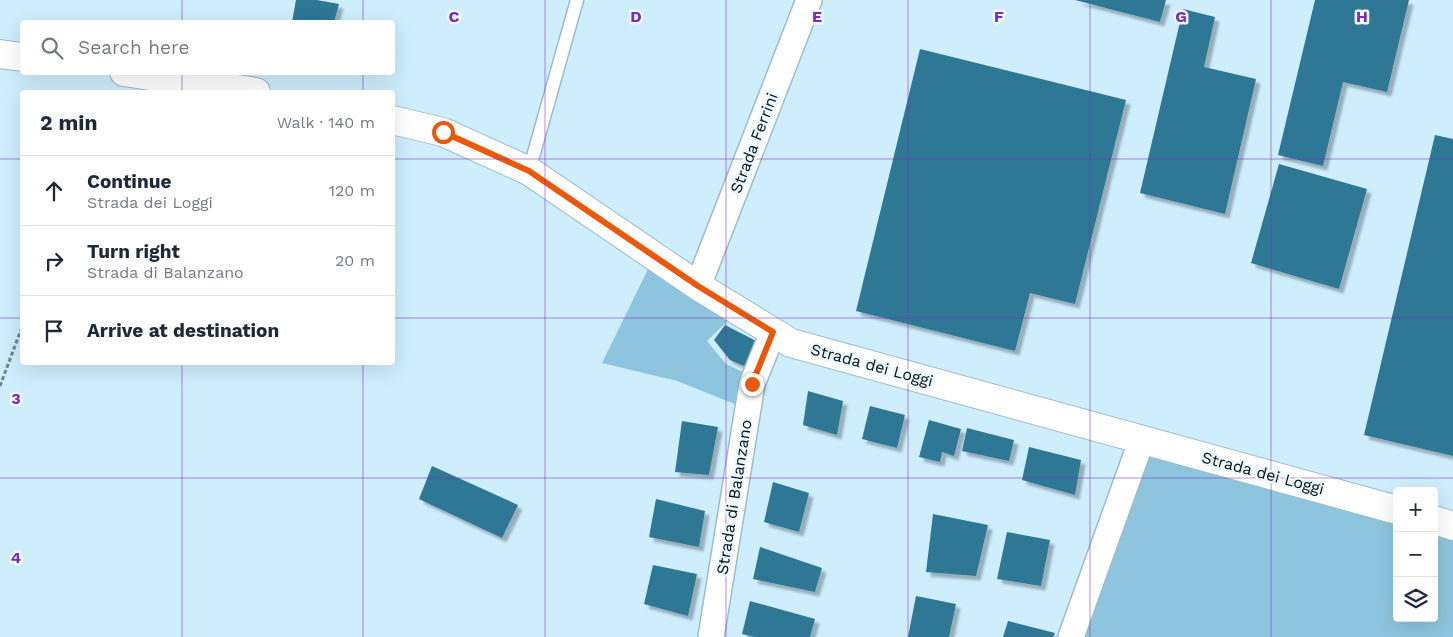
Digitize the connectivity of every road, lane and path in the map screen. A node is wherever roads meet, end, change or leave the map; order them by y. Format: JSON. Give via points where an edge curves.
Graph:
{"nodes":[{"id":1,"x":577,"y":0,"type":"edge"},
{"id":2,"x":809,"y":0,"type":"edge"},
{"id":3,"x":0,"y":54,"type":"edge"},
{"id":4,"x":20,"y":57,"type":"edge"},
{"id":5,"x":144,"y":75,"type":"edge"},
{"id":6,"x":243,"y":90,"type":"edge"},
{"id":7,"x":395,"y":121,"type":"edge"},
{"id":8,"x":529,"y":171,"type":"junction"},
{"id":9,"x":698,"y":286,"type":"junction"},
{"id":10,"x":773,"y":332,"type":"junction"},
{"id":11,"x":20,"y":333,"type":"edge"},
{"id":12,"x":0,"y":386,"type":"edge"},
{"id":13,"x":1142,"y":440,"type":"junction"},
{"id":14,"x":1393,"y":509,"type":"edge"},
{"id":15,"x":1438,"y":521,"type":"edge"},
{"id":16,"x":1453,"y":526,"type":"edge"},
{"id":17,"x":711,"y":637,"type":"edge"},
{"id":18,"x":1071,"y":637,"type":"edge"}],
"edges":[{"from":1,"to":8,"type":"lane"},
{"from":2,"to":9,"type":"street","name":"Strada Ferrini"},
{"from":3,"to":4,"type":"street"},
{"from":5,"to":6,"type":"street"},
{"from":7,"to":8,"type":"street","name":"Strada dei Loggi","via":[[443,132]]},
{"from":8,"to":9,"type":"street","name":"Strada dei Loggi"},
{"from":9,"to":10,"type":"street","name":"Strada dei Loggi"},
{"from":10,"to":13,"type":"street","name":"Strada dei Loggi","via":[[791,343]]},
{"from":10,"to":17,"type":"street","name":"Strada di Balanzano","via":[[752,384]]},
{"from":11,"to":12,"type":"path"},
{"from":13,"to":14,"type":"street","name":"Strada dei Loggi"},
{"from":13,"to":18,"type":"street"},
{"from":15,"to":16,"type":"street"}]}
